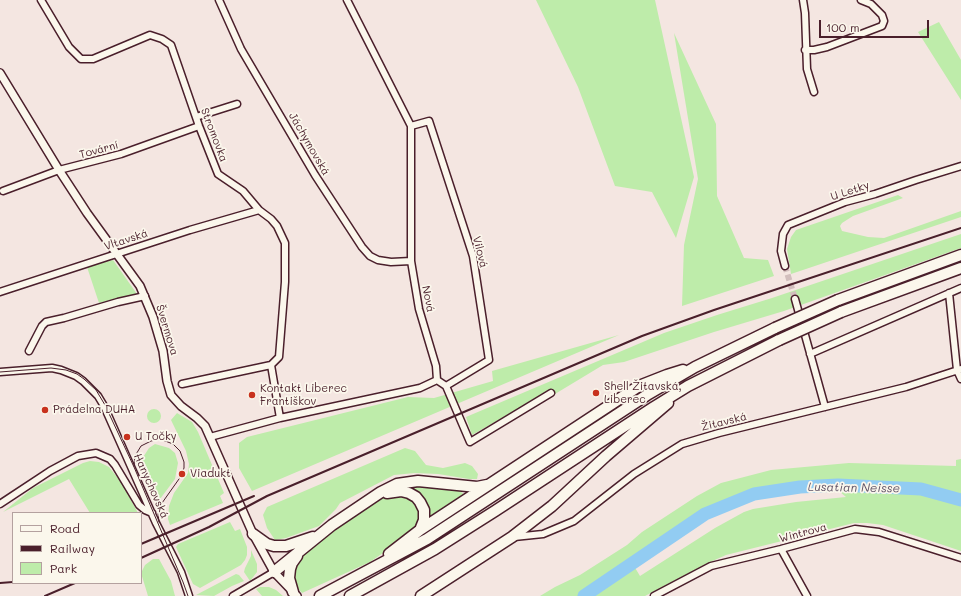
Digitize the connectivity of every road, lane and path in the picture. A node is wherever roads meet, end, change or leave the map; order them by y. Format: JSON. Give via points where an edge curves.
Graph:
{"nodes":[{"id":1,"x":41,"y":0,"type":"edge"},
{"id":2,"x":219,"y":0,"type":"edge"},
{"id":3,"x":347,"y":0,"type":"edge"},
{"id":4,"x":803,"y":0,"type":"edge"},
{"id":5,"x":861,"y":0,"type":"edge"},
{"id":6,"x":805,"y":50,"type":"junction"},
{"id":7,"x":0,"y":73,"type":"edge"},
{"id":8,"x":814,"y":92,"type":"dead end"},
{"id":9,"x":237,"y":104,"type":"dead end"},
{"id":10,"x":196,"y":117,"type":"junction"},
{"id":11,"x":199,"y":126,"type":"junction"},
{"id":12,"x":411,"y":126,"type":"junction"},
{"id":13,"x":961,"y":166,"type":"edge"},
{"id":14,"x":59,"y":170,"type":"junction"},
{"id":15,"x":3,"y":191,"type":"dead end"},
{"id":16,"x":259,"y":210,"type":"junction"},
{"id":17,"x":117,"y":254,"type":"junction"},
{"id":18,"x":961,"y":255,"type":"edge"},
{"id":19,"x":411,"y":261,"type":"junction"},
{"id":20,"x":785,"y":266,"type":"tunnel mouth"},
{"id":21,"x":961,"y":268,"type":"edge"},
{"id":22,"x":961,"y":288,"type":"edge"},
{"id":23,"x":0,"y":292,"type":"edge"},
{"id":24,"x":949,"y":293,"type":"junction"},
{"id":25,"x":145,"y":296,"type":"junction"},
{"id":26,"x":795,"y":300,"type":"tunnel mouth"},
{"id":27,"x":30,"y":351,"type":"dead end"},
{"id":28,"x":810,"y":354,"type":"junction"},
{"id":29,"x":271,"y":365,"type":"junction"},
{"id":30,"x":695,"y":367,"type":"junction"},
{"id":31,"x":959,"y":369,"type":"edge"},
{"id":32,"x":0,"y":372,"type":"edge"},
{"id":33,"x":961,"y":379,"type":"edge"},
{"id":34,"x":437,"y":380,"type":"junction"},
{"id":35,"x":182,"y":384,"type":"dead end"},
{"id":36,"x":446,"y":386,"type":"junction"},
{"id":37,"x":688,"y":386,"type":"junction"},
{"id":38,"x":551,"y":393,"type":"dead end"},
{"id":39,"x":825,"y":407,"type":"junction"},
{"id":40,"x":280,"y":418,"type":"junction"},
{"id":41,"x":210,"y":437,"type":"junction"},
{"id":42,"x":490,"y":485,"type":"junction"},
{"id":43,"x":373,"y":497,"type":"junction"},
{"id":44,"x":0,"y":504,"type":"edge"},
{"id":45,"x":152,"y":513,"type":"junction"},
{"id":46,"x":420,"y":530,"type":"junction"},
{"id":47,"x":253,"y":534,"type":"junction"},
{"id":48,"x":320,"y":534,"type":"junction"},
{"id":49,"x":512,"y":537,"type":"junction"},
{"id":50,"x":781,"y":550,"type":"junction"},
{"id":51,"x":961,"y":558,"type":"edge"},
{"id":52,"x":274,"y":572,"type":"junction"},
{"id":53,"x":357,"y":577,"type":"junction"},
{"id":54,"x":295,"y":594,"type":"edge"},
{"id":55,"x":189,"y":596,"type":"edge"},
{"id":56,"x":232,"y":596,"type":"edge"},
{"id":57,"x":320,"y":596,"type":"edge"},
{"id":58,"x":350,"y":596,"type":"edge"},
{"id":59,"x":421,"y":596,"type":"edge"},
{"id":60,"x":654,"y":596,"type":"edge"},
{"id":61,"x":807,"y":596,"type":"edge"}],
"edges":[{"from":1,"to":10,"type":"street","name":"Stromovka","via":[[69,47],[82,59],[93,59],[150,35],[162,38],[171,45]]},
{"from":2,"to":19,"type":"street","name":"Jáchymovská","via":[[241,49],[315,175],[362,247],[378,260]]},
{"from":3,"to":12,"type":"street","name":"Nová"},
{"from":4,"to":6,"type":"street"},
{"from":5,"to":6,"type":"street","via":[[871,4],[882,15],[882,26],[827,47]]},
{"from":6,"to":8,"type":"street","via":[[807,69]]},
{"from":7,"to":14,"type":"street","name":"Švermova"},
{"from":9,"to":10,"type":"street"},
{"from":10,"to":11,"type":"street","name":"Stromovka"},
{"from":11,"to":14,"type":"street","name":"Tovární","via":[[121,154]]},
{"from":11,"to":16,"type":"street","name":"Stromovka","via":[[218,174],[243,192]]},
{"from":12,"to":19,"type":"street","name":"Nová"},
{"from":12,"to":36,"type":"street","name":"Vilová","via":[[429,121],[473,256],[489,360]]},
{"from":13,"to":20,"type":"street","name":"U Letky","via":[[845,202],[788,225],[783,234],[781,251]]},
{"from":14,"to":15,"type":"street","name":"Tovární"},
{"from":14,"to":17,"type":"street","name":"Švermova"},
{"from":16,"to":17,"type":"street","name":"Vltavská"},
{"from":16,"to":29,"type":"street","name":"Stromovka","via":[[277,226],[285,243],[285,282],[279,357]]},
{"from":17,"to":23,"type":"street","name":"Vltavská"},
{"from":17,"to":25,"type":"street","name":"Švermova"},
{"from":18,"to":30,"type":"highway","bridge":true,"via":[[838,300]]},
{"from":19,"to":34,"type":"street","name":"Nová","via":[[419,310],[436,366]]},
{"from":21,"to":37,"type":"highway","bridge":true,"via":[[841,312]]},
{"from":22,"to":24,"type":"street"},
{"from":24,"to":28,"type":"street"},
{"from":24,"to":31,"type":"street"},
{"from":25,"to":27,"type":"street","via":[[46,322]]},
{"from":25,"to":41,"type":"street","name":"Švermova","via":[[163,351],[171,395],[198,418]]},
{"from":26,"to":28,"type":"street"},
{"from":28,"to":39,"type":"street"},
{"from":29,"to":35,"type":"street"},
{"from":29,"to":40,"type":"street"},
{"from":30,"to":42,"type":"highway","via":[[666,374],[639,386]]},
{"from":30,"to":53,"type":"highway","via":[[608,420],[427,539]]},
{"from":31,"to":33,"type":"street"},
{"from":31,"to":39,"type":"street","name":"Žitavská","via":[[906,387]]},
{"from":32,"to":45,"type":"street","name":"Hanychovská","via":[[57,369],[76,376],[90,387],[104,406]]},
{"from":34,"to":36,"type":"street"},
{"from":34,"to":40,"type":"street","via":[[420,388]]},
{"from":36,"to":38,"type":"street","via":[[470,442]]},
{"from":37,"to":49,"type":"highway","via":[[552,506]]},
{"from":37,"to":58,"type":"highway","via":[[435,549]]},
{"from":39,"to":49,"type":"street","name":"Žitavská","via":[[682,444],[634,474],[574,521],[543,534]]},
{"from":40,"to":41,"type":"street"},
{"from":41,"to":47,"type":"street","name":"Švermova"},
{"from":42,"to":43,"type":"highway","via":[[477,487],[418,481],[397,484]]},
{"from":42,"to":46,"type":"highway"},
{"from":43,"to":46,"type":"highway","via":[[401,491],[416,497],[424,510]]},
{"from":43,"to":48,"type":"highway"},
{"from":44,"to":45,"type":"street","via":[[78,456],[96,453],[106,456],[116,465],[139,505]]},
{"from":45,"to":55,"type":"street","name":"Hanychovská","via":[[181,572]]},
{"from":46,"to":53,"type":"highway"},
{"from":47,"to":48,"type":"highway","via":[[267,544],[286,546]]},
{"from":47,"to":52,"type":"street","name":"Švermova"},
{"from":48,"to":52,"type":"highway"},
{"from":48,"to":54,"type":"highway","via":[[292,563],[289,578]]},
{"from":49,"to":59,"type":"highway"},
{"from":50,"to":51,"type":"street","name":"Wintrova","via":[[856,529],[879,532]]},
{"from":50,"to":60,"type":"street","name":"Wintrova","via":[[711,566]]},
{"from":50,"to":61,"type":"street"},
{"from":52,"to":54,"type":"street","name":"Švermova"},
{"from":52,"to":56,"type":"street"},
{"from":53,"to":57,"type":"highway"}]}
